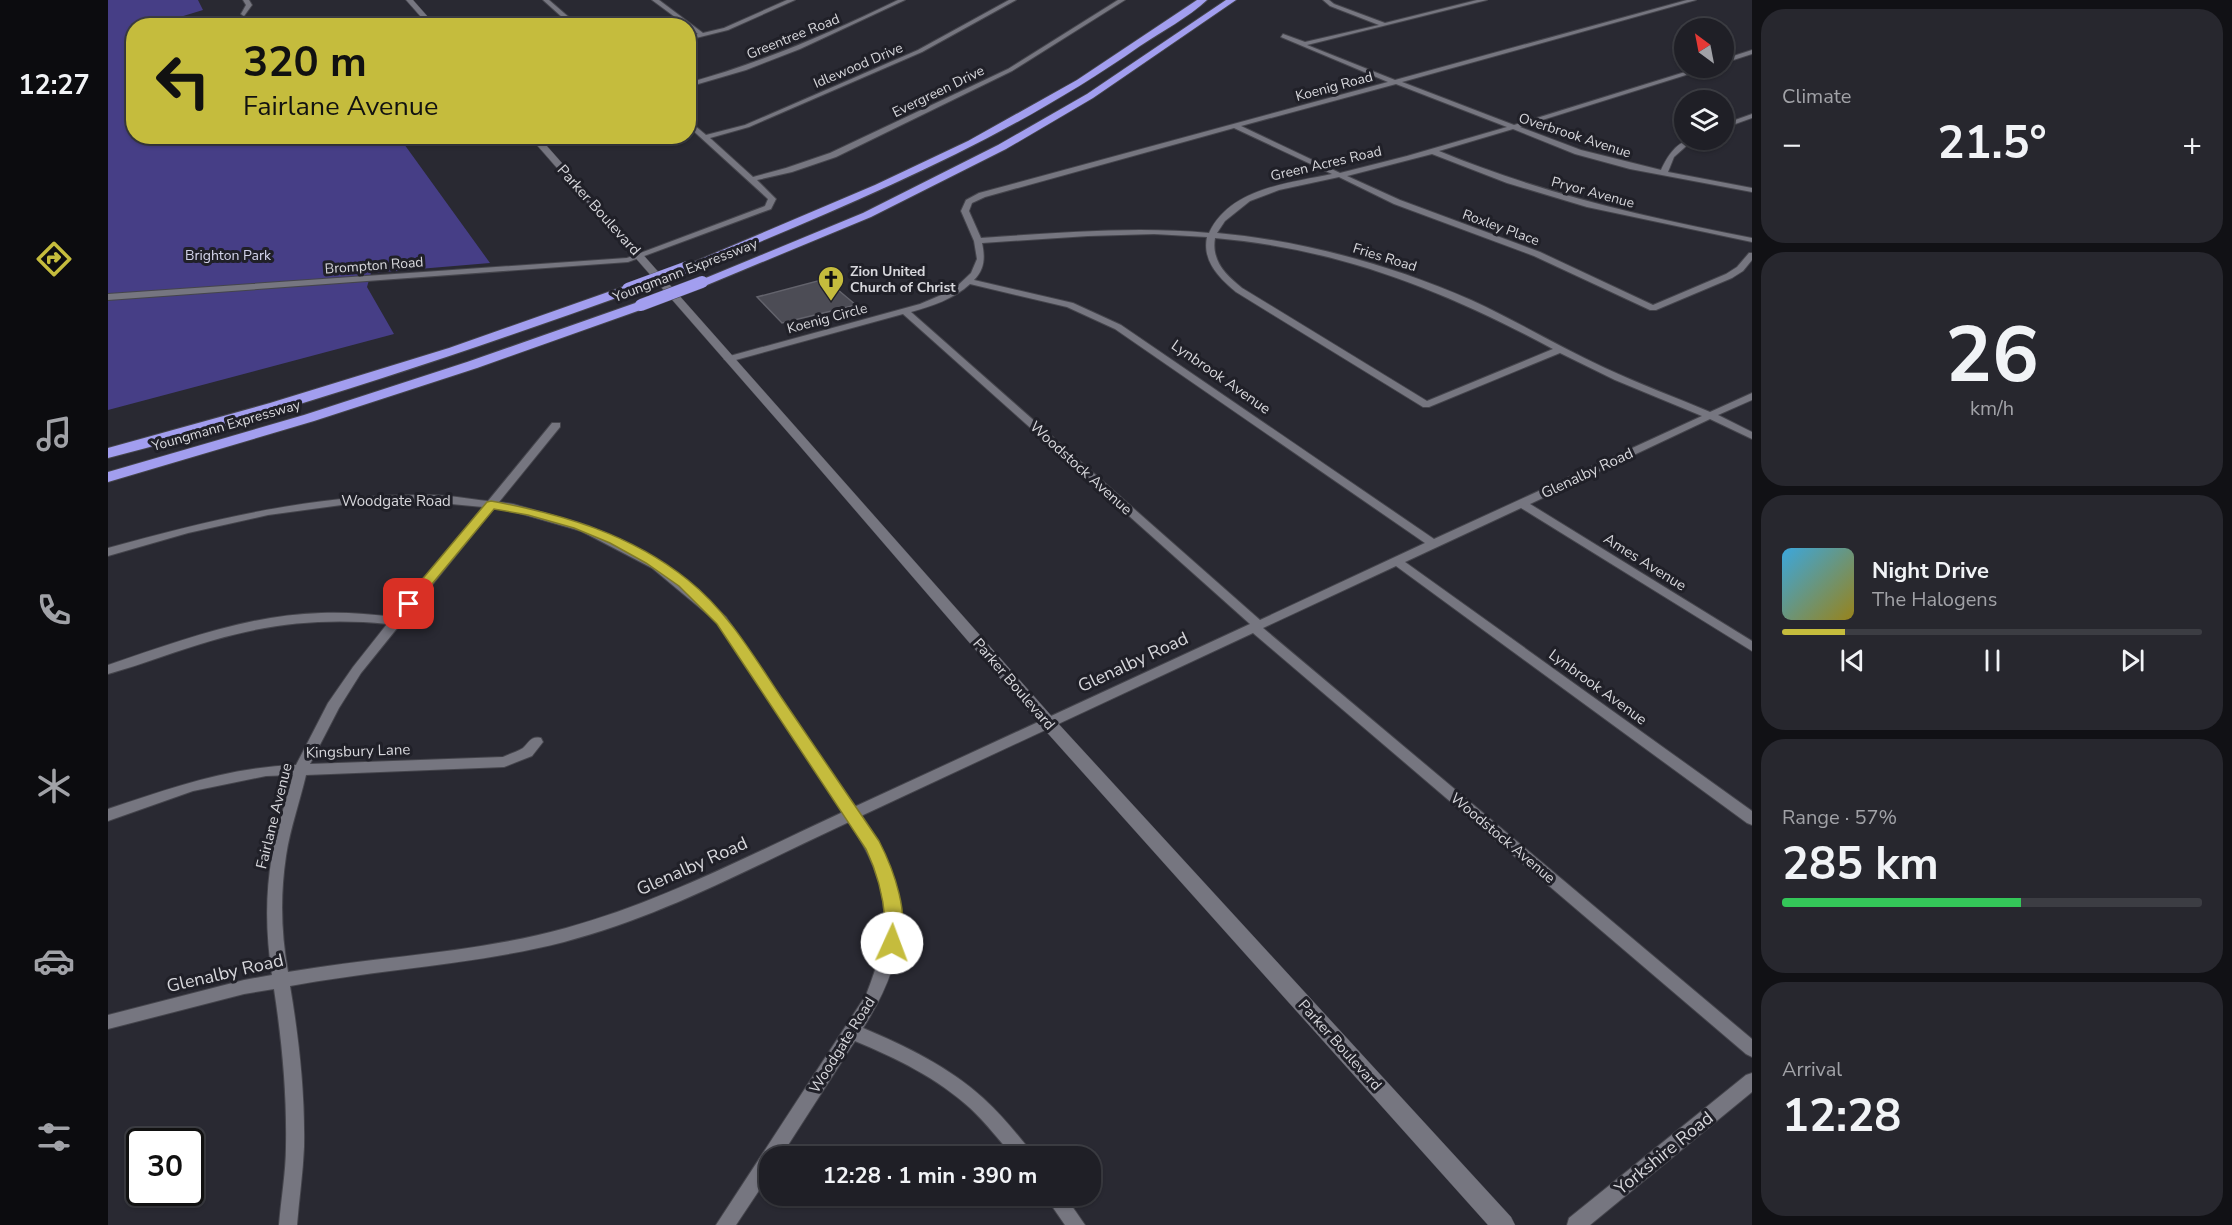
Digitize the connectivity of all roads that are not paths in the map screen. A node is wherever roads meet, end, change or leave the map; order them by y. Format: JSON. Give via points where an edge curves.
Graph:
{"nodes":[{"id":1,"x":246,"y":0,"type":"edge"},
{"id":2,"x":409,"y":0,"type":"edge"},
{"id":3,"x":546,"y":0,"type":"edge"},
{"id":4,"x":655,"y":0,"type":"edge"},
{"id":5,"x":790,"y":0,"type":"edge"},
{"id":6,"x":902,"y":0,"type":"edge"},
{"id":7,"x":1013,"y":0,"type":"edge"},
{"id":8,"x":1122,"y":0,"type":"edge"},
{"id":9,"x":1203,"y":0,"type":"edge"},
{"id":10,"x":1232,"y":0,"type":"edge"},
{"id":11,"x":1326,"y":0,"type":"edge"},
{"id":12,"x":1484,"y":0,"type":"edge"},
{"id":13,"x":1693,"y":0,"type":"edge"},
{"id":14,"x":244,"y":14,"type":"dead end"},
{"id":15,"x":426,"y":18,"type":"edge"},
{"id":16,"x":567,"y":18,"type":"edge"},
{"id":17,"x":680,"y":18,"type":"edge"},
{"id":18,"x":1385,"y":25,"type":"junction"},
{"id":19,"x":696,"y":30,"type":"edge"},
{"id":20,"x":703,"y":35,"type":"junction"},
{"id":21,"x":696,"y":36,"type":"edge"},
{"id":22,"x":1283,"y":36,"type":"dead end"},
{"id":23,"x":1305,"y":44,"type":"junction"},
{"id":24,"x":1752,"y":52,"type":"edge"},
{"id":25,"x":1734,"y":58,"type":"edge"},
{"id":26,"x":1674,"y":77,"type":"edge"},
{"id":27,"x":696,"y":82,"type":"edge"},
{"id":28,"x":1396,"y":82,"type":"junction"},
{"id":29,"x":1752,"y":116,"type":"edge"},
{"id":30,"x":1734,"y":122,"type":"edge"},
{"id":31,"x":1235,"y":126,"type":"junction"},
{"id":32,"x":1511,"y":127,"type":"junction"},
{"id":33,"x":696,"y":129,"type":"edge"},
{"id":34,"x":706,"y":137,"type":"junction"},
{"id":35,"x":540,"y":144,"type":"edge"},
{"id":36,"x":1678,"y":150,"type":"edge"},
{"id":37,"x":1432,"y":151,"type":"junction"},
{"id":38,"x":1663,"y":174,"type":"junction"},
{"id":39,"x":1338,"y":175,"type":"junction"},
{"id":40,"x":753,"y":179,"type":"junction"},
{"id":41,"x":1752,"y":190,"type":"edge"},
{"id":42,"x":1211,"y":236,"type":"junction"},
{"id":43,"x":1752,"y":240,"type":"edge"},
{"id":44,"x":978,"y":242,"type":"junction"},
{"id":45,"x":1752,"y":255,"type":"edge"},
{"id":46,"x":640,"y":256,"type":"junction"},
{"id":47,"x":969,"y":281,"type":"junction"},
{"id":48,"x":108,"y":297,"type":"edge"},
{"id":49,"x":904,"y":311,"type":"junction"},
{"id":50,"x":1561,"y":349,"type":"junction"},
{"id":51,"x":729,"y":359,"type":"junction"},
{"id":52,"x":1752,"y":396,"type":"edge"},
{"id":53,"x":1712,"y":415,"type":"junction"},
{"id":54,"x":556,"y":425,"type":"dead end"},
{"id":55,"x":1752,"y":436,"type":"edge"},
{"id":56,"x":108,"y":453,"type":"edge"},
{"id":57,"x":108,"y":477,"type":"edge"},
{"id":58,"x":1521,"y":503,"type":"junction"},
{"id":59,"x":491,"y":504,"type":"junction"},
{"id":60,"x":1433,"y":544,"type":"junction"},
{"id":61,"x":108,"y":552,"type":"edge"},
{"id":62,"x":1396,"y":561,"type":"junction"},
{"id":63,"x":395,"y":621,"type":"junction"},
{"id":64,"x":1256,"y":626,"type":"junction"},
{"id":65,"x":1752,"y":647,"type":"edge"},
{"id":66,"x":108,"y":670,"type":"edge"},
{"id":67,"x":1049,"y":724,"type":"junction"},
{"id":68,"x":536,"y":742,"type":"dead end"},
{"id":69,"x":301,"y":769,"type":"junction"},
{"id":70,"x":852,"y":814,"type":"junction"},
{"id":71,"x":108,"y":815,"type":"edge"},
{"id":72,"x":1752,"y":819,"type":"edge"},
{"id":73,"x":280,"y":979,"type":"junction"},
{"id":74,"x":108,"y":1022,"type":"edge"},
{"id":75,"x":853,"y":1032,"type":"junction"},
{"id":76,"x":1752,"y":1048,"type":"edge"},
{"id":77,"x":1752,"y":1081,"type":"edge"},
{"id":78,"x":777,"y":1146,"type":"edge"},
{"id":79,"x":1016,"y":1146,"type":"edge"},
{"id":80,"x":759,"y":1174,"type":"edge"},
{"id":81,"x":1062,"y":1206,"type":"edge"},
{"id":82,"x":288,"y":1225,"type":"edge"},
{"id":83,"x":725,"y":1225,"type":"edge"},
{"id":84,"x":1076,"y":1225,"type":"edge"},
{"id":85,"x":1503,"y":1225,"type":"edge"},
{"id":86,"x":1576,"y":1225,"type":"edge"}],
"edges":[{"from":1,"to":14,"type":"street","via":[[249,5]]},
{"from":2,"to":15,"type":"street"},
{"from":3,"to":16,"type":"street"},
{"from":4,"to":17,"type":"street"},
{"from":5,"to":20,"type":"street","via":[[736,25]]},
{"from":6,"to":27,"type":"street","name":"Greentree Road","via":[[800,47]]},
{"from":7,"to":34,"type":"street","name":"Idlewood Drive","via":[[920,51],[747,126]]},
{"from":8,"to":40,"type":"street","name":"Evergreen Drive","via":[[1010,70],[833,155]]},
{"from":9,"to":56,"type":"highway","name":"Youngmann Expressway","bridge":true,"via":[[1064,93],[975,141],[842,204],[688,267],[454,351]]},
{"from":10,"to":57,"type":"highway","name":"Youngmann Expressway","bridge":true,"via":[[1090,96],[1002,147],[867,215],[642,305],[472,365]]},
{"from":11,"to":18,"type":"street"},
{"from":12,"to":18,"type":"street"},
{"from":13,"to":28,"type":"street","name":"Koenig Road"},
{"from":18,"to":23,"type":"street"},
{"from":19,"to":20,"type":"street"},
{"from":20,"to":21,"type":"street"},
{"from":22,"to":23,"type":"street","name":"Overbrook Avenue"},
{"from":23,"to":28,"type":"street","name":"Overbrook Avenue","via":[[1301,45]]},
{"from":24,"to":25,"type":"street"},
{"from":26,"to":32,"type":"street","name":"Green Acres Road"},
{"from":28,"to":31,"type":"street","name":"Koenig Road"},
{"from":28,"to":32,"type":"street","name":"Overbrook Avenue"},
{"from":29,"to":30,"type":"street"},
{"from":31,"to":39,"type":"street","name":"Roxley Place"},
{"from":31,"to":44,"type":"street","name":"Koenig Road","via":[[982,195],[969,202],[965,211]]},
{"from":32,"to":37,"type":"street","name":"Green Acres Road"},
{"from":32,"to":38,"type":"street","name":"Overbrook Avenue","via":[[1578,152]]},
{"from":33,"to":34,"type":"street"},
{"from":34,"to":40,"type":"street"},
{"from":35,"to":46,"type":"street","name":"Parker Boulevard"},
{"from":36,"to":38,"type":"street"},
{"from":37,"to":39,"type":"street","name":"Green Acres Road"},
{"from":37,"to":43,"type":"street","name":"Pryor Avenue","via":[[1571,201]]},
{"from":38,"to":41,"type":"street","name":"Overbrook Avenue"},
{"from":39,"to":42,"type":"street","name":"Green Acres Road","via":[[1254,196],[1223,218]]},
{"from":39,"to":45,"type":"street","name":"Roxley Place","via":[[1406,206],[1570,268],[1653,308],[1729,276]]},
{"from":40,"to":46,"type":"street","via":[[772,199],[768,207]]},
{"from":42,"to":44,"type":"street","name":"Fries Road","via":[[1122,232]]},
{"from":42,"to":50,"type":"street","name":"Fries Road","via":[[1299,248],[1397,274],[1474,304]]},
{"from":42,"to":50,"type":"street","via":[[1212,261],[1239,291],[1426,405]]},
{"from":44,"to":47,"type":"street","via":[[981,259]]},
{"from":46,"to":48,"type":"street","name":"Brompton Road","via":[[562,266]]},
{"from":46,"to":51,"type":"street","name":"Parker Boulevard"},
{"from":47,"to":49,"type":"street","name":"Koenig Circle","via":[[941,299]]},
{"from":47,"to":60,"type":"street","name":"Lynbrook Avenue","via":[[1070,305],[1118,327]]},
{"from":49,"to":51,"type":"street","name":"Koenig Circle"},
{"from":49,"to":64,"type":"street","name":"Woodstock Avenue"},
{"from":50,"to":53,"type":"street","name":"Fries Road","via":[[1632,384]]},
{"from":51,"to":67,"type":"street","name":"Parker Boulevard"},
{"from":52,"to":53,"type":"street","name":"Glenalby Road"},
{"from":53,"to":55,"type":"street","name":"Fries Road"},
{"from":53,"to":58,"type":"street","name":"Glenalby Road"},
{"from":54,"to":59,"type":"street","name":"Fairlane Avenue"},
{"from":58,"to":60,"type":"street","name":"Glenalby Road"},
{"from":58,"to":65,"type":"street","name":"Ames Avenue"},
{"from":59,"to":61,"type":"street","name":"Woodgate Road","via":[[382,498],[294,506],[218,521]]},
{"from":59,"to":63,"type":"street","name":"Fairlane Avenue"},
{"from":59,"to":70,"type":"street","name":"Woodgate Road","via":[[555,518],[602,534],[651,560],[683,583],[722,620]]},
{"from":60,"to":62,"type":"street","name":"Glenalby Road"},
{"from":62,"to":64,"type":"street","name":"Glenalby Road"},
{"from":62,"to":72,"type":"street","name":"Lynbrook Avenue"},
{"from":63,"to":66,"type":"street","via":[[346,616],[275,620],[210,635]]},
{"from":63,"to":69,"type":"street","name":"Fairlane Avenue","via":[[333,706]]},
{"from":64,"to":67,"type":"street","name":"Glenalby Road"},
{"from":64,"to":76,"type":"street","name":"Woodstock Avenue"},
{"from":67,"to":70,"type":"street","name":"Glenalby Road"},
{"from":67,"to":85,"type":"street","name":"Parker Boulevard"},
{"from":68,"to":69,"type":"street","name":"Kingsbury Lane","via":[[527,752],[504,762]]},
{"from":69,"to":71,"type":"street","name":"Kingsbury Lane","via":[[257,772],[192,786]]},
{"from":69,"to":73,"type":"street","name":"Fairlane Avenue","via":[[279,854],[274,895]]},
{"from":70,"to":73,"type":"street","name":"Glenalby Road","via":[[678,895],[565,935],[504,949]]},
{"from":70,"to":75,"type":"street","name":"Woodgate Road","via":[[883,868],[894,923],[885,971]]},
{"from":73,"to":74,"type":"street","name":"Glenalby Road"},
{"from":73,"to":82,"type":"street","name":"Fairlane Avenue","via":[[290,1031],[294,1089]]},
{"from":75,"to":78,"type":"street","name":"Woodgate Road"},
{"from":75,"to":79,"type":"street","via":[[925,1066],[990,1116]]},
{"from":77,"to":86,"type":"street","name":"Yorkshire Road"},
{"from":80,"to":83,"type":"street","name":"Woodgate Road"},
{"from":81,"to":84,"type":"street"}]}
